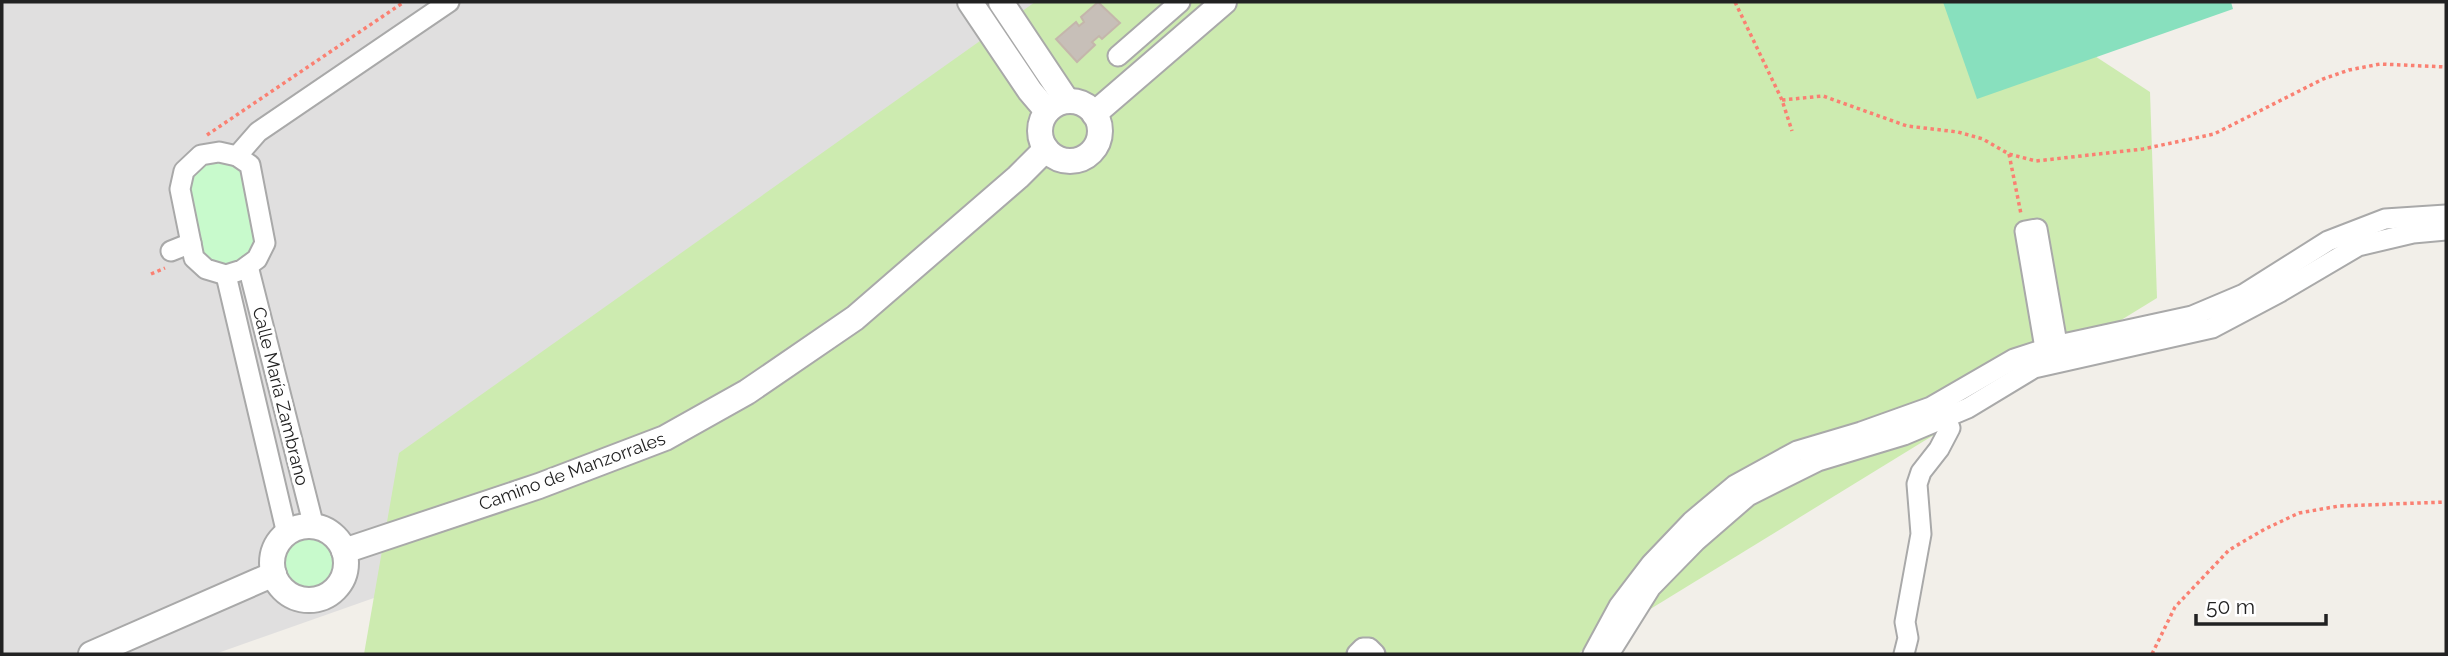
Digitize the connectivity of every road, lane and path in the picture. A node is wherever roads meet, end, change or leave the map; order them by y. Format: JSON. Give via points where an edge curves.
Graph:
{"nodes":[{"id":1,"x":404,"y":2,"type":"edge"},
{"id":2,"x":449,"y":2,"type":"edge"},
{"id":3,"x":970,"y":2,"type":"edge"},
{"id":4,"x":1001,"y":2,"type":"edge"},
{"id":5,"x":1180,"y":2,"type":"edge"},
{"id":6,"x":1224,"y":2,"type":"edge"},
{"id":7,"x":1735,"y":2,"type":"edge"},
{"id":8,"x":1118,"y":56,"type":"dead end"},
{"id":9,"x":2446,"y":67,"type":"edge"},
{"id":10,"x":1782,"y":100,"type":"junction"},
{"id":11,"x":1057,"y":106,"type":"junction"},
{"id":12,"x":1094,"y":114,"type":"junction"},
{"id":13,"x":1792,"y":131,"type":"dead end"},
{"id":14,"x":200,"y":139,"type":"dead end"},
{"id":15,"x":1046,"y":149,"type":"junction"},
{"id":16,"x":2009,"y":154,"type":"junction"},
{"id":17,"x":237,"y":156,"type":"junction"},
{"id":18,"x":2446,"y":215,"type":"edge"},
{"id":19,"x":2446,"y":230,"type":"edge"},
{"id":20,"x":2025,"y":231,"type":"joint"},
{"id":21,"x":191,"y":243,"type":"junction"},
{"id":22,"x":171,"y":251,"type":"dead end"},
{"id":23,"x":248,"y":266,"type":"junction"},
{"id":24,"x":226,"y":275,"type":"junction"},
{"id":25,"x":2053,"y":356,"type":"junction"},
{"id":26,"x":1942,"y":410,"type":"junction"},
{"id":27,"x":2446,"y":502,"type":"edge"},
{"id":28,"x":314,"y":527,"type":"junction"},
{"id":29,"x":287,"y":534,"type":"junction"},
{"id":30,"x":344,"y":551,"type":"junction"},
{"id":31,"x":274,"y":574,"type":"junction"},
{"id":32,"x":91,"y":654,"type":"edge"},
{"id":33,"x":1357,"y":654,"type":"edge"},
{"id":34,"x":1375,"y":654,"type":"edge"},
{"id":35,"x":1593,"y":654,"type":"edge"},
{"id":36,"x":1609,"y":654,"type":"edge"},
{"id":37,"x":1904,"y":654,"type":"edge"},
{"id":38,"x":2152,"y":654,"type":"edge"}],
"edges":[{"from":1,"to":14,"type":"path"},
{"from":2,"to":17,"type":"street","via":[[258,132]]},
{"from":3,"to":11,"type":"street","via":[[1030,91]]},
{"from":4,"to":11,"type":"street"},
{"from":5,"to":8,"type":"street"},
{"from":6,"to":12,"type":"street"},
{"from":7,"to":10,"type":"path"},
{"from":9,"to":16,"type":"path","via":[[2381,64],[2349,70],[2214,134],[2143,149],[2036,161]]},
{"from":10,"to":13,"type":"path"},
{"from":10,"to":16,"type":"path","via":[[1823,96],[1907,126],[1983,139]]},
{"from":11,"to":12,"type":"street","via":[[1082,104]]},
{"from":11,"to":15,"type":"street","via":[[1042,120],[1041,140]]},
{"from":12,"to":15,"type":"street","via":[[1099,123],[1098,143],[1084,158],[1063,160]]},
{"from":15,"to":30,"type":"street","name":"Camino de Manzorrales","via":[[855,318],[747,393],[665,438]]},
{"from":16,"to":20,"type":"path"},
{"from":17,"to":21,"type":"street","via":[[201,155],[180,166]]},
{"from":17,"to":23,"type":"street","via":[[250,165],[265,243]]},
{"from":18,"to":25,"type":"street","via":[[2385,219],[2328,241],[2244,294],[2192,316]]},
{"from":19,"to":25,"type":"street","via":[[2358,246],[2212,328]]},
{"from":20,"to":25,"type":"street","via":[[2037,229]]},
{"from":21,"to":22,"type":"street"},
{"from":21,"to":24,"type":"street","via":[[194,258],[206,270]]},
{"from":23,"to":24,"type":"street"},
{"from":23,"to":28,"type":"street","name":"Calle María Zambrano"},
{"from":24,"to":29,"type":"street","name":"Calle María Zambrano"},
{"from":25,"to":26,"type":"street","via":[[1968,408]]},
{"from":26,"to":35,"type":"street","via":[[1797,451],[1735,485],[1651,564],[1619,606]]},
{"from":26,"to":36,"type":"street","via":[[1904,435],[1818,461],[1748,496],[1651,587]]},
{"from":26,"to":37,"type":"street","via":[[1950,428],[1917,485],[1921,534]]},
{"from":27,"to":38,"type":"path","via":[[2339,506],[2299,513],[2265,529],[2229,550],[2175,607]]},
{"from":28,"to":29,"type":"street"},
{"from":28,"to":30,"type":"street","via":[[332,535]]},
{"from":29,"to":31,"type":"street","via":[[274,552]]},
{"from":30,"to":31,"type":"street","via":[[344,574],[331,593],[321,598],[298,598],[279,584]]},
{"from":31,"to":32,"type":"street"},
{"from":33,"to":34,"type":"street","via":[[1370,648]]}]}
